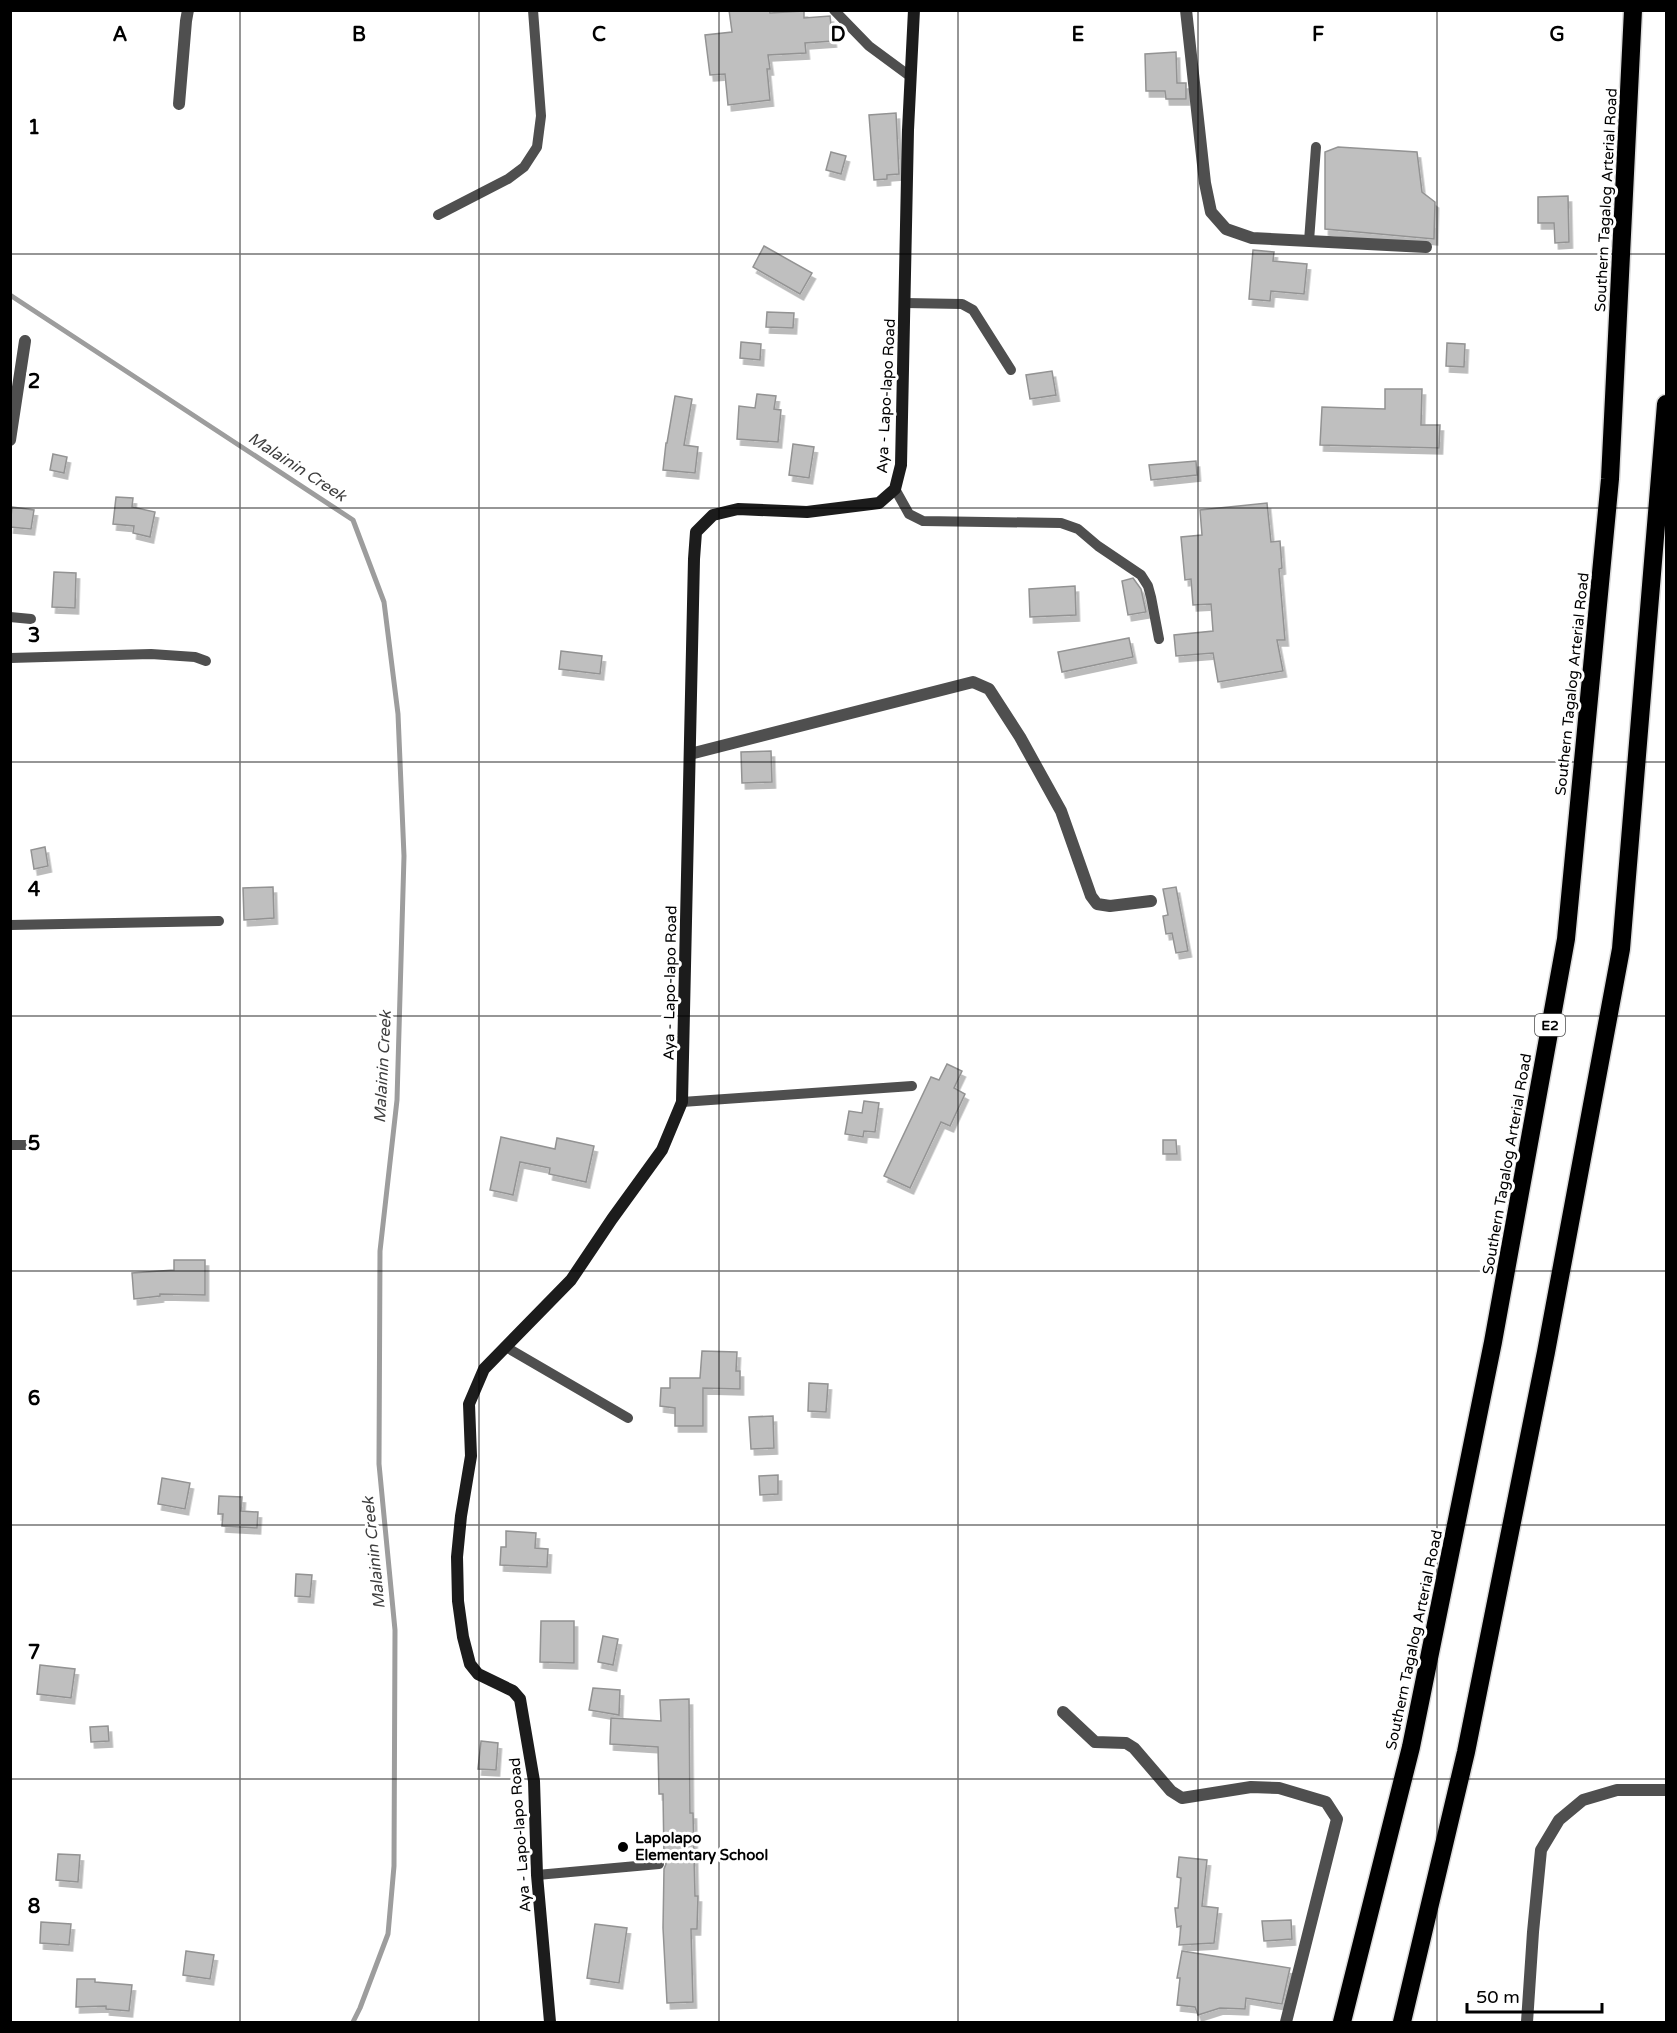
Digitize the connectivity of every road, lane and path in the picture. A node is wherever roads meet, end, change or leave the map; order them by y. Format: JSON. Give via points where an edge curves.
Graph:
{"nodes":[{"id":1,"x":188,"y":10,"type":"edge"},
{"id":2,"x":533,"y":10,"type":"edge"},
{"id":3,"x":834,"y":10,"type":"edge"},
{"id":4,"x":914,"y":10,"type":"edge"},
{"id":5,"x":1186,"y":10,"type":"edge"},
{"id":6,"x":1632,"y":10,"type":"edge"},
{"id":7,"x":911,"y":77,"type":"junction"},
{"id":8,"x":179,"y":104,"type":"dead end"},
{"id":9,"x":1316,"y":147,"type":"dead end"},
{"id":10,"x":438,"y":215,"type":"dead end"},
{"id":11,"x":1309,"y":241,"type":"junction"},
{"id":12,"x":1426,"y":248,"type":"dead end"},
{"id":13,"x":905,"y":303,"type":"junction"},
{"id":14,"x":25,"y":341,"type":"dead end"},
{"id":15,"x":1011,"y":370,"type":"dead end"},
{"id":16,"x":1666,"y":404,"type":"edge"},
{"id":17,"x":10,"y":440,"type":"edge"},
{"id":18,"x":895,"y":489,"type":"junction"},
{"id":19,"x":10,"y":617,"type":"edge"},
{"id":20,"x":32,"y":619,"type":"dead end"},
{"id":21,"x":1160,"y":639,"type":"dead end"},
{"id":22,"x":10,"y":658,"type":"edge"},
{"id":23,"x":206,"y":661,"type":"dead end"},
{"id":24,"x":690,"y":754,"type":"junction"},
{"id":25,"x":1151,"y":901,"type":"dead end"},
{"id":26,"x":219,"y":921,"type":"dead end"},
{"id":27,"x":10,"y":925,"type":"edge"},
{"id":28,"x":912,"y":1086,"type":"dead end"},
{"id":29,"x":681,"y":1102,"type":"junction"},
{"id":30,"x":10,"y":1145,"type":"edge"},
{"id":31,"x":37,"y":1145,"type":"dead end"},
{"id":32,"x":506,"y":1347,"type":"junction"},
{"id":33,"x":628,"y":1418,"type":"dead end"},
{"id":34,"x":1063,"y":1712,"type":"dead end"},
{"id":35,"x":1666,"y":1790,"type":"edge"},
{"id":36,"x":659,"y":1863,"type":"dead end"},
{"id":37,"x":537,"y":1875,"type":"junction"},
{"id":38,"x":550,"y":2022,"type":"edge"},
{"id":39,"x":1286,"y":2022,"type":"edge"},
{"id":40,"x":1342,"y":2022,"type":"edge"},
{"id":41,"x":1402,"y":2022,"type":"edge"},
{"id":42,"x":1527,"y":2022,"type":"edge"}],
"edges":[{"from":1,"to":8,"type":"street"},
{"from":2,"to":10,"type":"lane","via":[[541,116],[537,147],[524,167],[508,179]]},
{"from":3,"to":7,"type":"lane","via":[[869,46]]},
{"from":4,"to":7,"type":"street","name":"Aya - Lapo-lapo Road"},
{"from":5,"to":11,"type":"street","via":[[1211,212],[1226,229],[1252,238]]},
{"from":6,"to":40,"type":"highway","name":"Southern Tagalog Arterial Road","number":"E2","via":[[1610,478],[1566,939],[1493,1342],[1416,1724]]},
{"from":7,"to":13,"type":"street","name":"Aya - Lapo-lapo Road"},
{"from":9,"to":11,"type":"lane"},
{"from":11,"to":12,"type":"street"},
{"from":13,"to":15,"type":"lane","via":[[962,304],[974,310]]},
{"from":13,"to":18,"type":"street","name":"Aya - Lapo-lapo Road","via":[[901,465]]},
{"from":14,"to":17,"type":"street"},
{"from":16,"to":41,"type":"highway","via":[[1621,949],[1466,1752]]},
{"from":18,"to":21,"type":"lane","via":[[909,514],[923,521],[1061,523],[1078,529],[1141,575],[1148,586]]},
{"from":18,"to":24,"type":"street","name":"Aya - Lapo-lapo Road","via":[[879,503],[807,512],[738,509],[713,515],[696,532]]},
{"from":19,"to":20,"type":"lane"},
{"from":22,"to":23,"type":"lane","via":[[151,654]]},
{"from":24,"to":25,"type":"street","via":[[973,682],[982,684],[989,688],[1020,736],[1061,811],[1097,904]]},
{"from":24,"to":29,"type":"street","name":"Aya - Lapo-lapo Road"},
{"from":26,"to":27,"type":"lane"},
{"from":28,"to":29,"type":"lane"},
{"from":29,"to":32,"type":"street","name":"Aya - Lapo-lapo Road","via":[[662,1150],[571,1280]]},
{"from":30,"to":31,"type":"lane"},
{"from":32,"to":33,"type":"lane"},
{"from":32,"to":37,"type":"street","name":"Aya - Lapo-lapo Road","via":[[484,1369],[468,1404],[471,1456],[460,1516],[458,1601],[470,1664],[478,1674],[513,1691],[520,1699],[534,1781]]},
{"from":34,"to":39,"type":"street","via":[[1095,1742],[1126,1743],[1134,1748],[1171,1791],[1182,1798],[1251,1787],[1279,1788],[1326,1802],[1337,1819]]},
{"from":35,"to":42,"type":"street","via":[[1617,1790],[1583,1800],[1559,1820],[1541,1850]]},
{"from":36,"to":37,"type":"lane"},
{"from":37,"to":38,"type":"street","name":"Aya - Lapo-lapo Road"}]}
